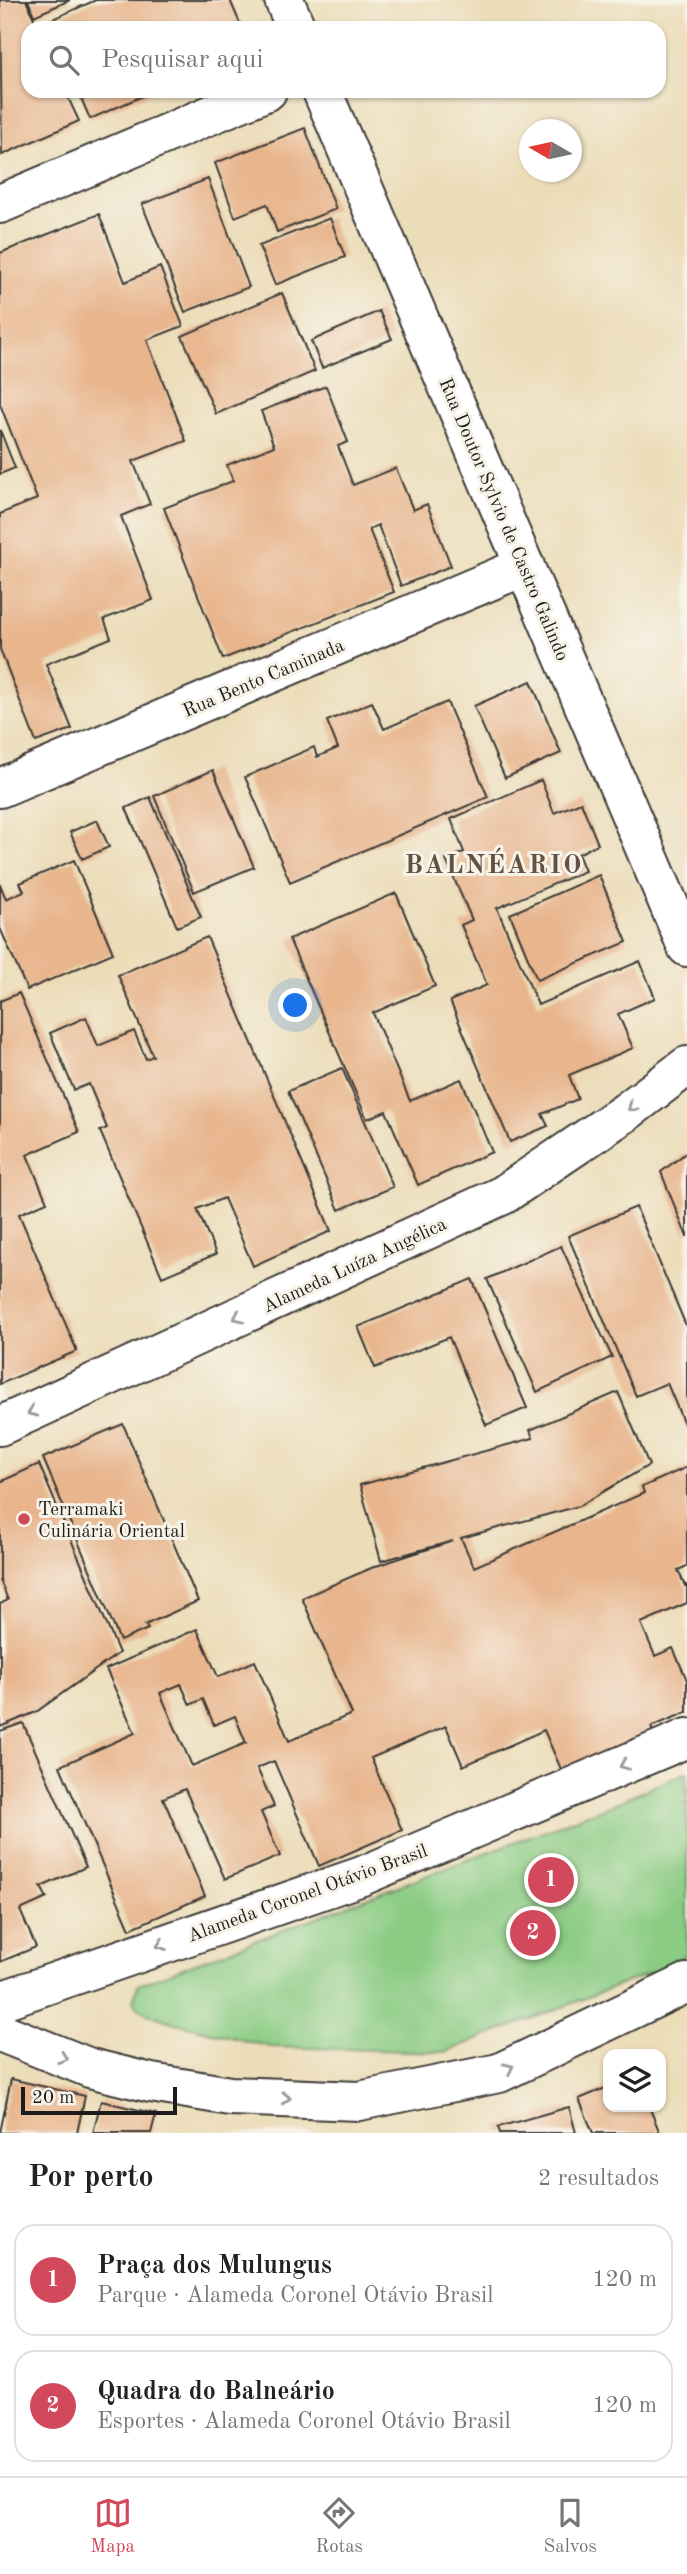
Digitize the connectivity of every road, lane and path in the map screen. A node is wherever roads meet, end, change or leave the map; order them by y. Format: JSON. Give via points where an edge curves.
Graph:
{"nodes":[{"id":1,"x":284,"y":0,"type":"edge"},
{"id":2,"x":293,"y":21,"type":"edge"},
{"id":3,"x":250,"y":98,"type":"edge"},
{"id":4,"x":326,"y":98,"type":"edge"},
{"id":5,"x":0,"y":204,"type":"edge"},
{"id":6,"x":525,"y":566,"type":"junction"},
{"id":7,"x":0,"y":788,"type":"edge"},
{"id":8,"x":687,"y":947,"type":"edge"},
{"id":9,"x":687,"y":1066,"type":"edge"},
{"id":10,"x":0,"y":1426,"type":"edge"},
{"id":11,"x":687,"y":1738,"type":"edge"},
{"id":12,"x":687,"y":1983,"type":"edge"},
{"id":13,"x":0,"y":2001,"type":"edge"},
{"id":14,"x":0,"y":2032,"type":"edge"}],
"edges":[{"from":1,"to":2,"type":"street"},
{"from":3,"to":5,"type":"street"},
{"from":4,"to":6,"type":"street","name":"Rua Doutor Sylvio de Castro Galindo"},
{"from":6,"to":7,"type":"street","name":"Rua Bento Caminada"},
{"from":6,"to":8,"type":"street","name":"Rua Doutor Sylvio de Castro Galindo"},
{"from":9,"to":10,"type":"street","name":"Alameda Luíza Angélica","one_way":true,"via":[[503,1195]]},
{"from":11,"to":13,"type":"street","name":"Alameda Coronel Otávio Brasil","one_way":true,"via":[[362,1876]]},
{"from":14,"to":12,"type":"street","one_way":true,"via":[[90,2068],[151,2083],[230,2095],[359,2101],[499,2073]]}]}
